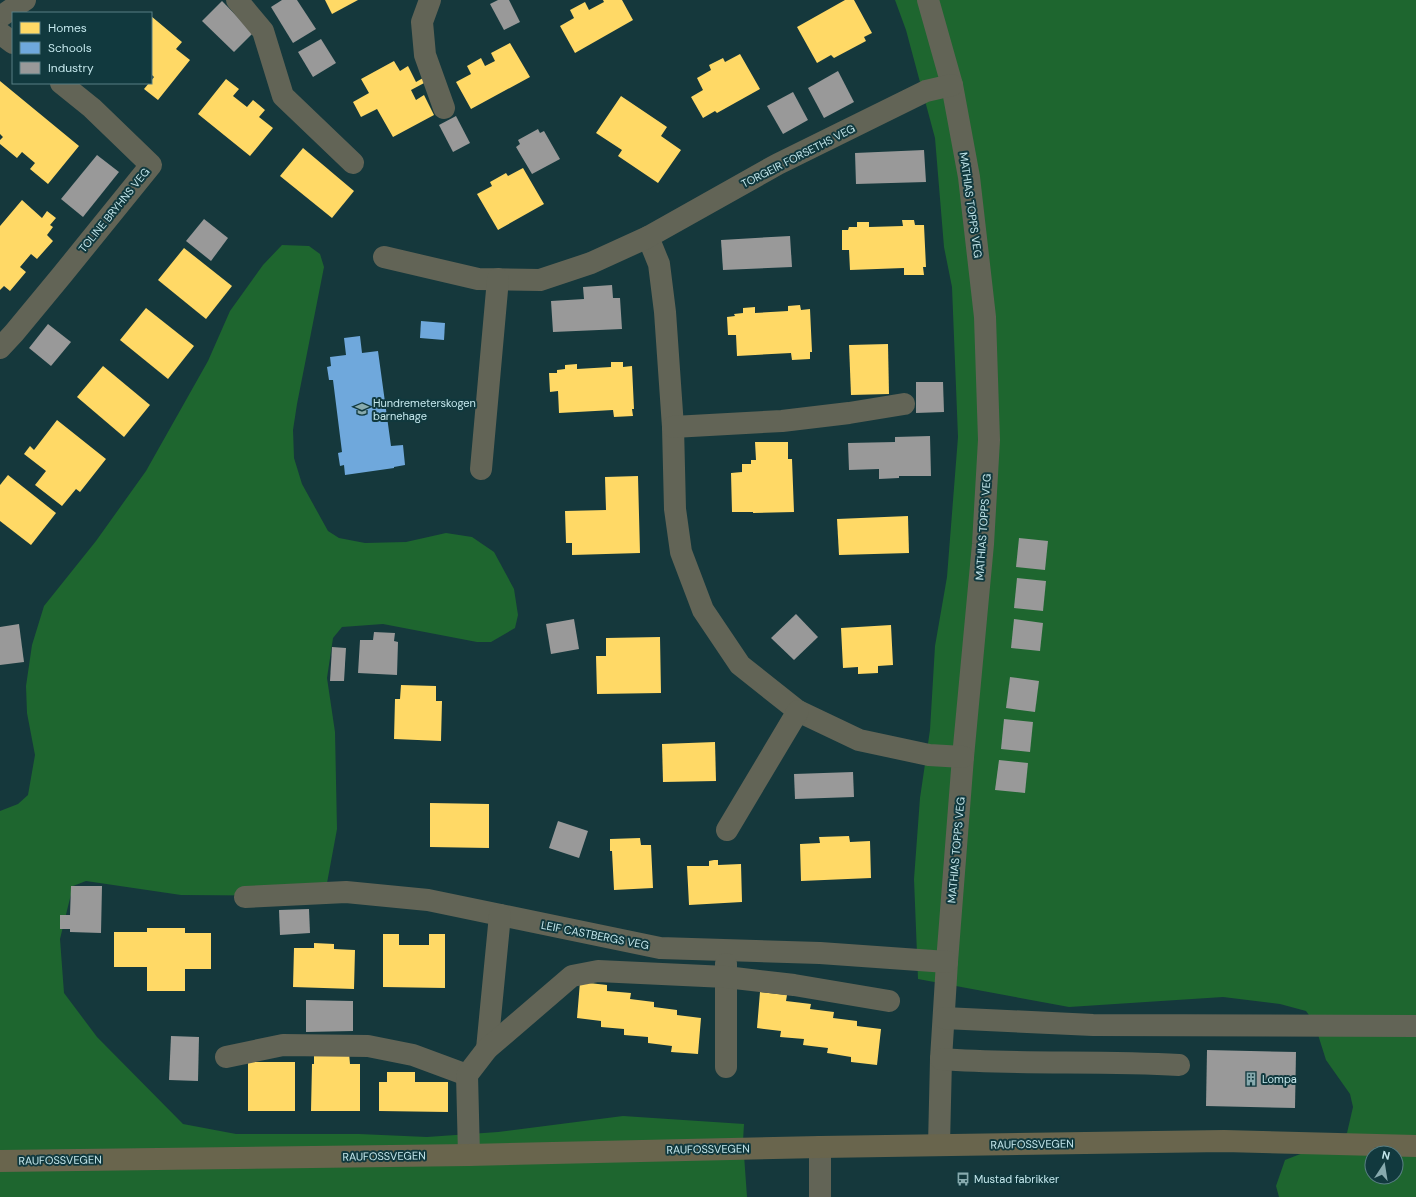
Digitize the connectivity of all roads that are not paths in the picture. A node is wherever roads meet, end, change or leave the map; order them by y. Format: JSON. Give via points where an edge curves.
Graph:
{"nodes":[{"id":1,"x":25,"y":0,"type":"edge"},
{"id":2,"x":237,"y":0,"type":"edge"},
{"id":3,"x":430,"y":0,"type":"edge"},
{"id":4,"x":928,"y":0,"type":"edge"},
{"id":5,"x":0,"y":16,"type":"edge"},
{"id":6,"x":0,"y":33,"type":"edge"},
{"id":7,"x":12,"y":43,"type":"edge"},
{"id":8,"x":62,"y":84,"type":"edge"},
{"id":9,"x":952,"y":85,"type":"junction"},
{"id":10,"x":444,"y":108,"type":"dead end"},
{"id":11,"x":353,"y":163,"type":"dead end"},
{"id":12,"x":648,"y":237,"type":"junction"},
{"id":13,"x":384,"y":257,"type":"dead end"},
{"id":14,"x":498,"y":279,"type":"junction"},
{"id":15,"x":0,"y":348,"type":"edge"},
{"id":16,"x":904,"y":404,"type":"dead end"},
{"id":17,"x":673,"y":427,"type":"junction"},
{"id":18,"x":481,"y":469,"type":"dead end"},
{"id":19,"x":798,"y":711,"type":"junction"},
{"id":20,"x":963,"y":757,"type":"junction"},
{"id":21,"x":727,"y":830,"type":"dead end"},
{"id":22,"x":245,"y":897,"type":"dead end"},
{"id":23,"x":500,"y":915,"type":"junction"},
{"id":24,"x":726,"y":950,"type":"junction"},
{"id":25,"x":947,"y":962,"type":"junction"},
{"id":26,"x":726,"y":977,"type":"junction"},
{"id":27,"x":889,"y":1001,"type":"dead end"},
{"id":28,"x":944,"y":1018,"type":"junction"},
{"id":29,"x":1416,"y":1026,"type":"edge"},
{"id":30,"x":487,"y":1050,"type":"junction"},
{"id":31,"x":226,"y":1057,"type":"dead end"},
{"id":32,"x":941,"y":1059,"type":"junction"},
{"id":33,"x":1179,"y":1064,"type":"dead end"},
{"id":34,"x":726,"y":1067,"type":"dead end"},
{"id":35,"x":467,"y":1075,"type":"junction"},
{"id":36,"x":939,"y":1145,"type":"junction"},
{"id":37,"x":1416,"y":1146,"type":"edge"},
{"id":38,"x":820,"y":1147,"type":"junction"},
{"id":39,"x":469,"y":1155,"type":"junction"},
{"id":40,"x":0,"y":1161,"type":"edge"},
{"id":41,"x":820,"y":1197,"type":"edge"}],
"edges":[{"from":1,"to":5,"type":"street"},
{"from":2,"to":11,"type":"street","via":[[263,31],[283,96]]},
{"from":3,"to":10,"type":"street","via":[[422,22],[425,55]]},
{"from":4,"to":9,"type":"street","name":"MATHIAS TOPPS VEG"},
{"from":6,"to":7,"type":"street"},
{"from":8,"to":15,"type":"street","name":"TOLINE BRYHNS VEG","via":[[92,108],[151,164]]},
{"from":9,"to":12,"type":"street","name":"TORGEIR FORSETHS VEG","via":[[926,91],[778,164]]},
{"from":9,"to":20,"type":"street","name":"MATHIAS TOPPS VEG","via":[[969,177],[985,317],[989,440],[983,544]]},
{"from":12,"to":14,"type":"street","name":"TORGEIR FORSETHS VEG","via":[[591,263],[540,280]]},
{"from":12,"to":17,"type":"street","via":[[659,264]]},
{"from":13,"to":14,"type":"street","name":"TORGEIR FORSETHS VEG","via":[[478,279]]},
{"from":14,"to":18,"type":"street"},
{"from":16,"to":17,"type":"street","via":[[782,421]]},
{"from":17,"to":19,"type":"street","via":[[675,509],[681,552],[702,610],[740,665]]},
{"from":19,"to":20,"type":"street","via":[[859,740],[929,755]]},
{"from":19,"to":21,"type":"street"},
{"from":20,"to":25,"type":"street","name":"MATHIAS TOPPS VEG"},
{"from":22,"to":23,"type":"street","name":"LEIF CASTBERGS VEG","via":[[346,892],[428,900]]},
{"from":23,"to":24,"type":"street","name":"LEIF CASTBERGS VEG","via":[[660,948]]},
{"from":23,"to":30,"type":"street"},
{"from":24,"to":25,"type":"street","name":"LEIF CASTBERGS VEG","via":[[820,953]]},
{"from":24,"to":26,"type":"street"},
{"from":25,"to":28,"type":"street","name":"MATHIAS TOPPS VEG"},
{"from":26,"to":27,"type":"street"},
{"from":26,"to":30,"type":"street","via":[[598,971],[572,976]]},
{"from":26,"to":34,"type":"street"},
{"from":28,"to":29,"type":"street","via":[[1093,1026]]},
{"from":28,"to":32,"type":"street","name":"MATHIAS TOPPS VEG"},
{"from":30,"to":35,"type":"street"},
{"from":31,"to":35,"type":"street","via":[[283,1045],[368,1046],[413,1055]]},
{"from":32,"to":33,"type":"street","via":[[977,1062]]},
{"from":32,"to":36,"type":"street","name":"MATHIAS TOPPS VEG"},
{"from":35,"to":39,"type":"street"},
{"from":36,"to":37,"type":"main road","name":"RAUFOSSVEGEN","via":[[1224,1141]]},
{"from":36,"to":38,"type":"main road","name":"RAUFOSSVEGEN"},
{"from":38,"to":39,"type":"main road","name":"RAUFOSSVEGEN"},
{"from":38,"to":41,"type":"street"},
{"from":39,"to":40,"type":"main road","name":"RAUFOSSVEGEN"}]}
